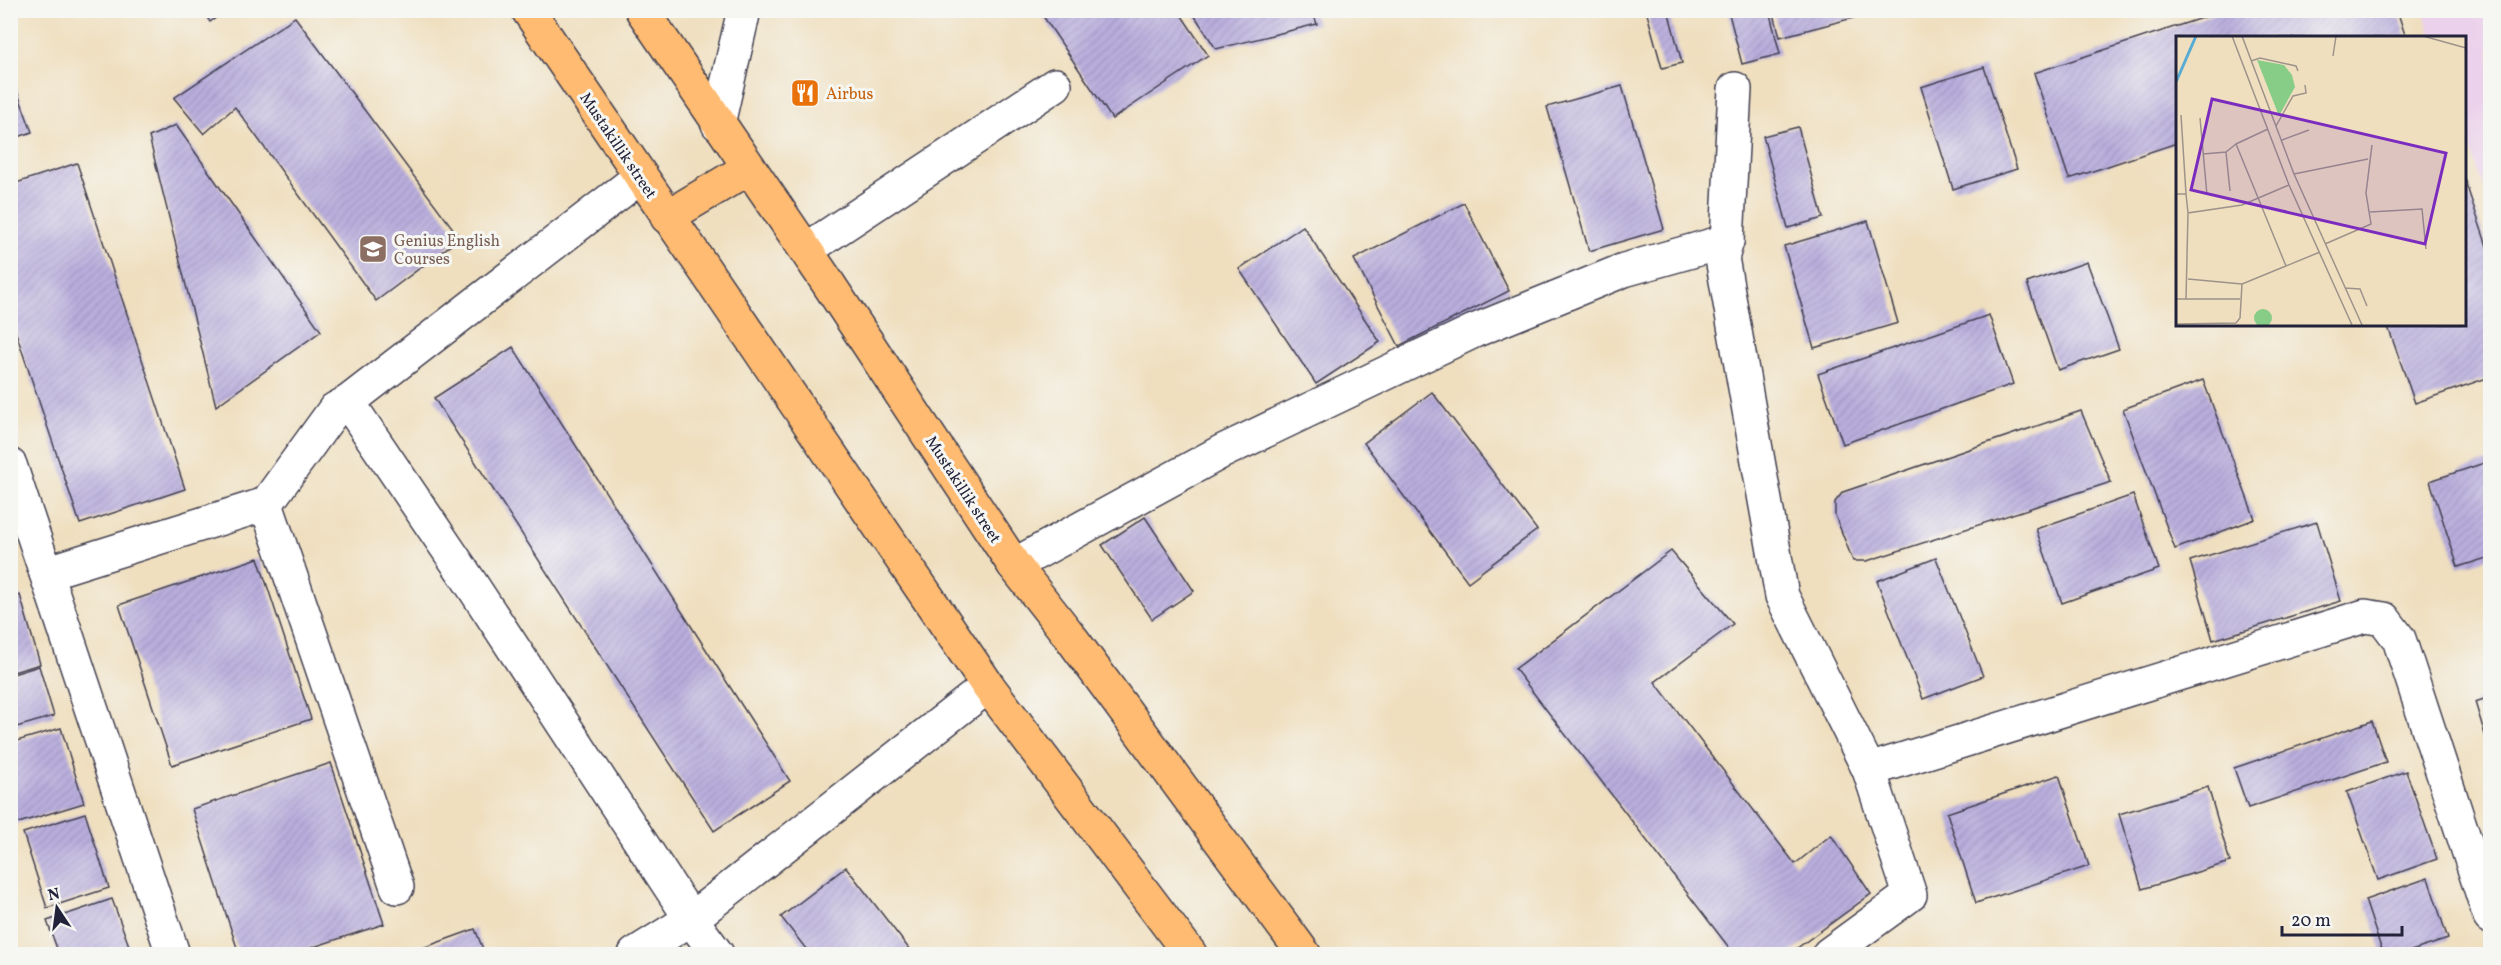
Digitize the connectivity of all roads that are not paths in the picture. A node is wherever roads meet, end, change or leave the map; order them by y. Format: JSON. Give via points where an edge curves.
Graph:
{"nodes":[{"id":1,"x":528,"y":10,"type":"edge"},
{"id":2,"x":642,"y":10,"type":"edge"},
{"id":3,"x":744,"y":10,"type":"edge"},
{"id":4,"x":1055,"y":85,"type":"dead end"},
{"id":5,"x":1735,"y":89,"type":"dead end"},
{"id":6,"x":718,"y":124,"type":"junction"},
{"id":7,"x":749,"y":168,"type":"junction"},
{"id":8,"x":640,"y":177,"type":"junction"},
{"id":9,"x":667,"y":216,"type":"junction"},
{"id":10,"x":1727,"y":241,"type":"junction"},
{"id":11,"x":806,"y":250,"type":"junction"},
{"id":12,"x":348,"y":402,"type":"junction"},
{"id":13,"x":10,"y":465,"type":"edge"},
{"id":14,"x":266,"y":504,"type":"junction"},
{"id":15,"x":1014,"y":565,"type":"junction"},
{"id":16,"x":46,"y":573,"type":"junction"},
{"id":17,"x":988,"y":686,"type":"junction"},
{"id":18,"x":1869,"y":770,"type":"junction"},
{"id":19,"x":397,"y":887,"type":"dead end"},
{"id":20,"x":2490,"y":917,"type":"edge"},
{"id":21,"x":691,"y":919,"type":"junction"},
{"id":22,"x":173,"y":954,"type":"edge"},
{"id":23,"x":635,"y":954,"type":"edge"},
{"id":24,"x":717,"y":954,"type":"edge"},
{"id":25,"x":1190,"y":954,"type":"edge"},
{"id":26,"x":1304,"y":954,"type":"edge"},
{"id":27,"x":1829,"y":954,"type":"edge"}],
"edges":[{"from":1,"to":8,"type":"main road","name":"Mustakillik street"},
{"from":2,"to":6,"type":"main road","name":"Mustakillik street"},
{"from":3,"to":6,"type":"street"},
{"from":4,"to":11,"type":"street"},
{"from":5,"to":10,"type":"street"},
{"from":6,"to":7,"type":"main road","name":"Mustakillik street"},
{"from":7,"to":9,"type":"main road"},
{"from":7,"to":11,"type":"main road","name":"Mustakillik street"},
{"from":8,"to":9,"type":"main road","name":"Mustakillik street"},
{"from":8,"to":12,"type":"street"},
{"from":9,"to":17,"type":"main road","name":"Mustakillik street"},
{"from":10,"to":15,"type":"street","via":[[1624,270],[1474,331],[1221,452]]},
{"from":10,"to":18,"type":"street","via":[[1722,258],[1782,596]]},
{"from":11,"to":15,"type":"main road","name":"Mustakillik street"},
{"from":12,"to":14,"type":"street","via":[[334,409]]},
{"from":12,"to":21,"type":"street"},
{"from":13,"to":16,"type":"street"},
{"from":14,"to":16,"type":"street"},
{"from":14,"to":19,"type":"street"},
{"from":15,"to":26,"type":"main road","name":"Mustakillik street"},
{"from":16,"to":22,"type":"street"},
{"from":17,"to":21,"type":"street"},
{"from":17,"to":25,"type":"main road","name":"Mustakillik street"},
{"from":18,"to":20,"type":"street","via":[[2365,616],[2384,619],[2399,639]]},
{"from":18,"to":27,"type":"street","via":[[1910,895]]},
{"from":21,"to":23,"type":"street"},
{"from":21,"to":24,"type":"street"}]}
